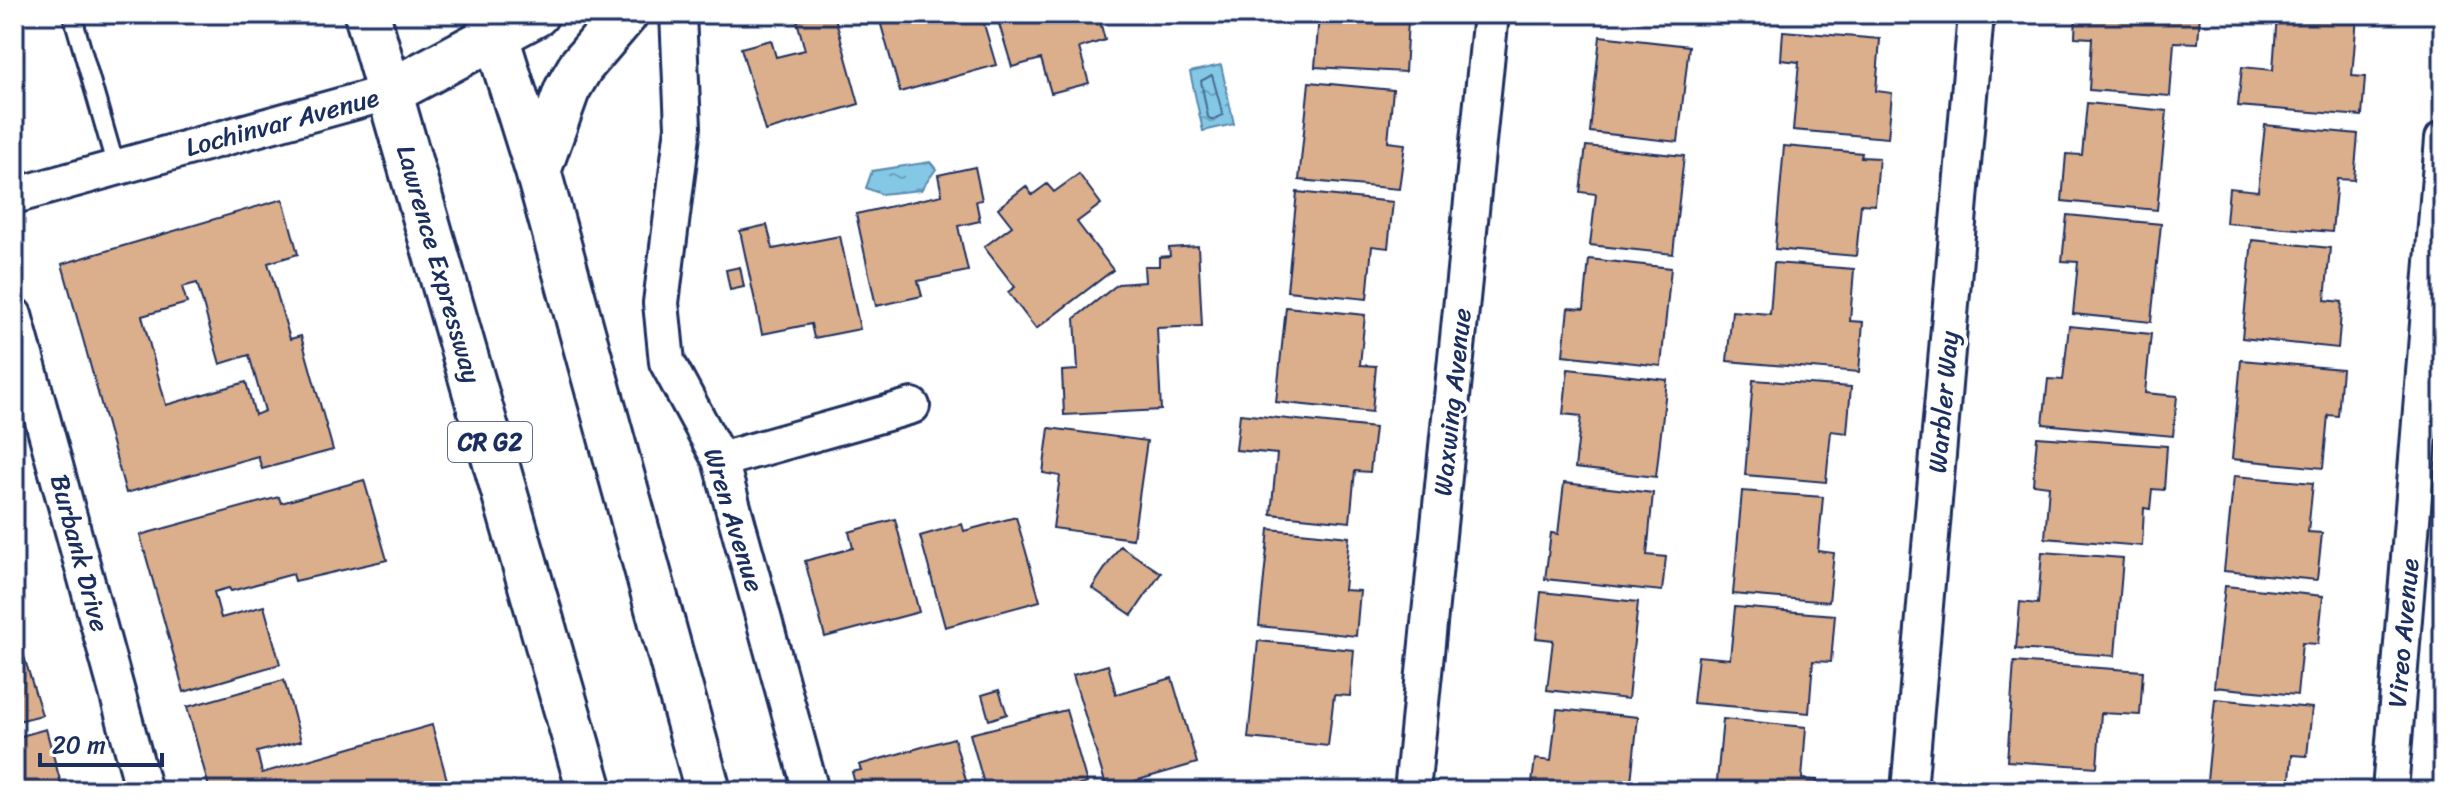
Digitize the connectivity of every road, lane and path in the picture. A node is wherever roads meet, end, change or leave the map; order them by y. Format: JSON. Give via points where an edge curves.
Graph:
{"nodes":[{"id":1,"x":72,"y":14,"type":"edge"},
{"id":2,"x":367,"y":14,"type":"edge"},
{"id":3,"x":536,"y":14,"type":"edge"},
{"id":4,"x":625,"y":14,"type":"edge"},
{"id":5,"x":678,"y":14,"type":"edge"},
{"id":6,"x":1491,"y":14,"type":"edge"},
{"id":7,"x":1976,"y":14,"type":"edge"},
{"id":8,"x":492,"y":26,"type":"edge"},
{"id":9,"x":390,"y":92,"type":"junction"},
{"id":10,"x":2443,"y":139,"type":"edge"},
{"id":11,"x":116,"y":167,"type":"junction"},
{"id":12,"x":538,"y":171,"type":"junction"},
{"id":13,"x":14,"y":196,"type":"edge"},
{"id":14,"x":14,"y":315,"type":"edge"},
{"id":15,"x":912,"y":406,"type":"dead end"},
{"id":16,"x":720,"y":460,"type":"junction"},
{"id":17,"x":144,"y":791,"type":"edge"},
{"id":18,"x":590,"y":791,"type":"edge"},
{"id":19,"x":708,"y":791,"type":"edge"},
{"id":20,"x":811,"y":791,"type":"edge"},
{"id":21,"x":1412,"y":791,"type":"edge"},
{"id":22,"x":1909,"y":791,"type":"edge"},
{"id":23,"x":2390,"y":791,"type":"edge"}],
"edges":[{"from":1,"to":11,"type":"lane"},
{"from":2,"to":9,"type":"main road","name":"Lawrence Expressway","number":"CR G2"},
{"from":3,"to":8,"type":"main road","name":"Lochinvar Avenue"},
{"from":4,"to":12,"type":"main road","via":[[567,90]]},
{"from":5,"to":16,"type":"street","name":"Wren Avenue","via":[[683,127],[661,303],[667,362]]},
{"from":6,"to":21,"type":"street","name":"Waxwing Avenue"},
{"from":7,"to":22,"type":"street","name":"Warbler Way"},
{"from":8,"to":9,"type":"main road","name":"Lochinvar Avenue"},
{"from":8,"to":12,"type":"main road"},
{"from":9,"to":11,"type":"street","name":"Lochinvar Avenue"},
{"from":9,"to":18,"type":"main road","name":"Lawrence Expressway","number":"CR G2"},
{"from":10,"to":23,"type":"street","name":"Vireo Avenue"},
{"from":11,"to":13,"type":"street","name":"Lochinvar Avenue"},
{"from":12,"to":19,"type":"main road"},
{"from":14,"to":17,"type":"street","name":"Burbank Drive"},
{"from":15,"to":16,"type":"street"},
{"from":16,"to":20,"type":"street","name":"Wren Avenue"}]}
